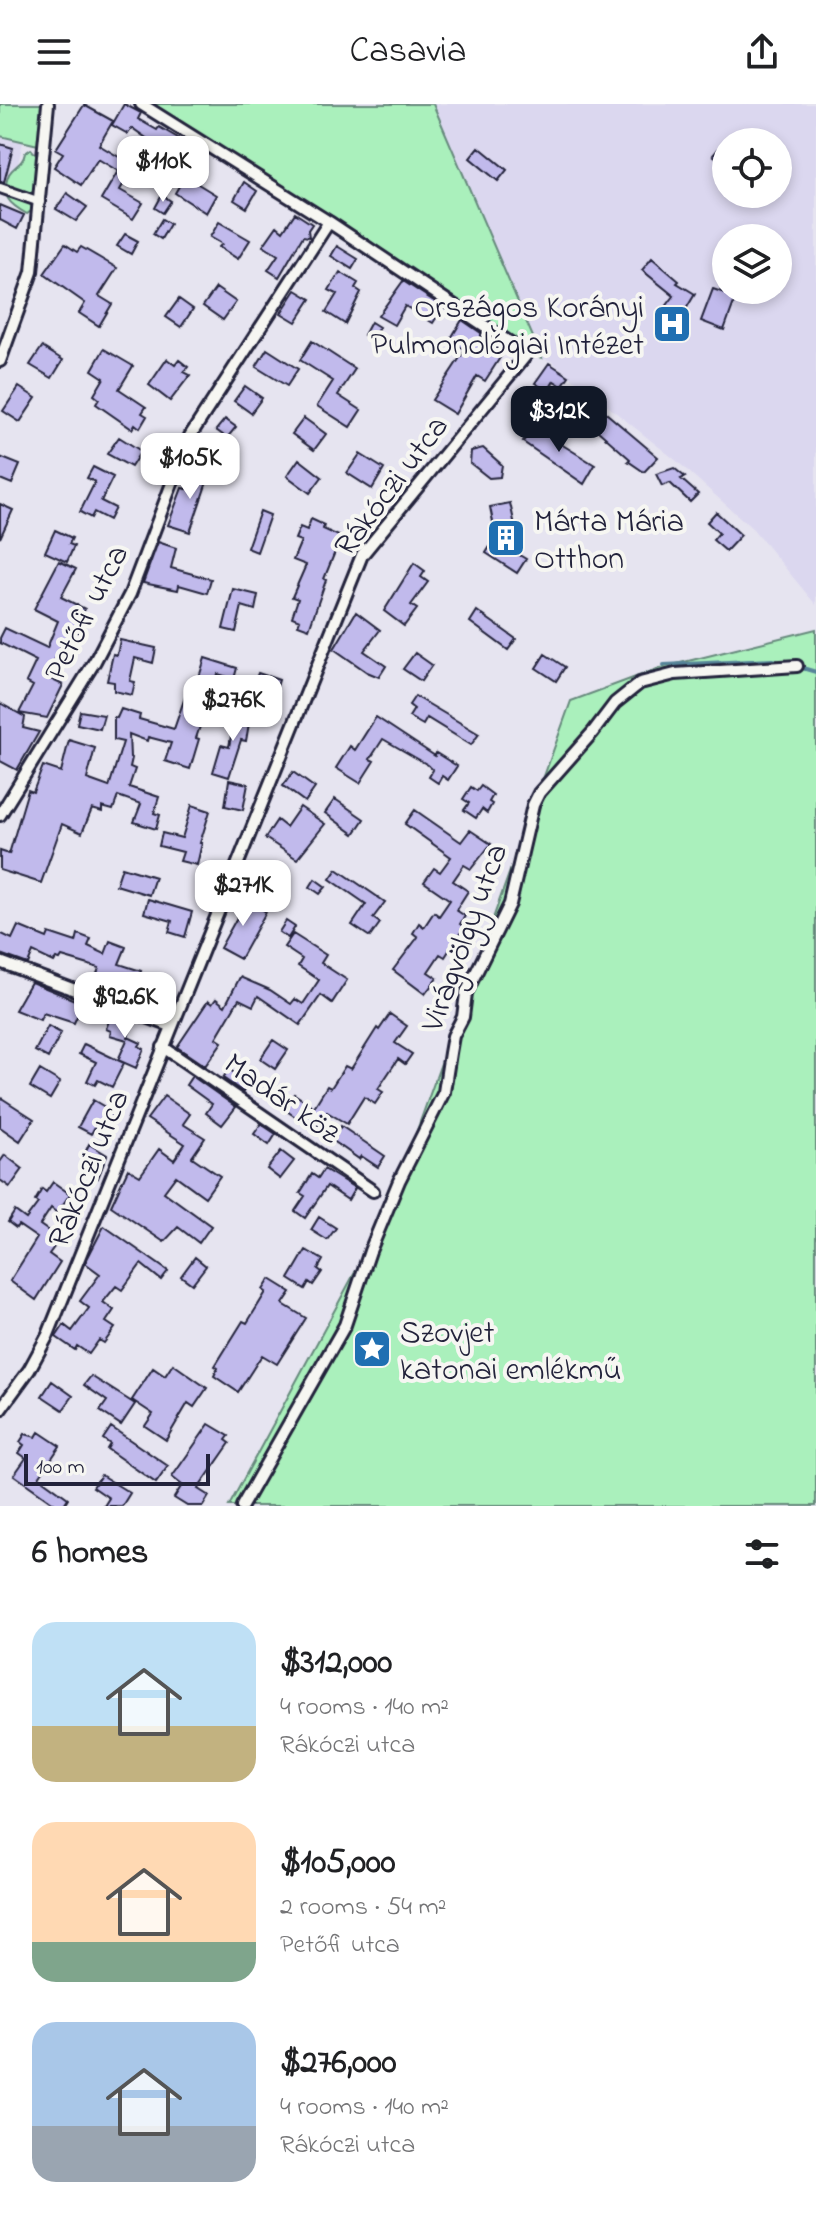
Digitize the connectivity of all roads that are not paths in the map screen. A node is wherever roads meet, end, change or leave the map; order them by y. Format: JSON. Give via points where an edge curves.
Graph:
{"nodes":[{"id":1,"x":48,"y":104,"type":"edge"},
{"id":2,"x":141,"y":104,"type":"edge"},
{"id":3,"x":0,"y":188,"type":"edge"},
{"id":4,"x":40,"y":202,"type":"junction"},
{"id":5,"x":329,"y":222,"type":"junction"},
{"id":6,"x":0,"y":361,"type":"edge"},
{"id":7,"x":797,"y":666,"type":"dead end"},
{"id":8,"x":0,"y":815,"type":"edge"},
{"id":9,"x":0,"y":962,"type":"edge"},
{"id":10,"x":171,"y":1026,"type":"junction"},
{"id":11,"x":163,"y":1047,"type":"junction"},
{"id":12,"x":373,"y":1191,"type":"dead end"},
{"id":13,"x":0,"y":1410,"type":"edge"},
{"id":14,"x":242,"y":1506,"type":"edge"}],
"edges":[{"from":1,"to":4,"type":"street"},
{"from":2,"to":5,"type":"street"},
{"from":3,"to":4,"type":"street"},
{"from":4,"to":6,"type":"street","via":[[32,272]]},
{"from":5,"to":8,"type":"street","name":"Petőfi utca","via":[[190,436],[130,594]]},
{"from":5,"to":10,"type":"street","name":"Rákóczi utca","via":[[527,354],[362,555]]},
{"from":7,"to":14,"type":"street","name":"Virágvölgy utca","via":[[675,674],[640,683],[615,703],[539,793],[510,904],[466,993],[444,1092],[399,1181],[345,1325]]},
{"from":9,"to":10,"type":"street"},
{"from":10,"to":11,"type":"street","name":"Rákóczi utca"},
{"from":11,"to":12,"type":"street","name":"Madár köz"},
{"from":11,"to":13,"type":"street","name":"Rákóczi utca","via":[[48,1335]]}]}
